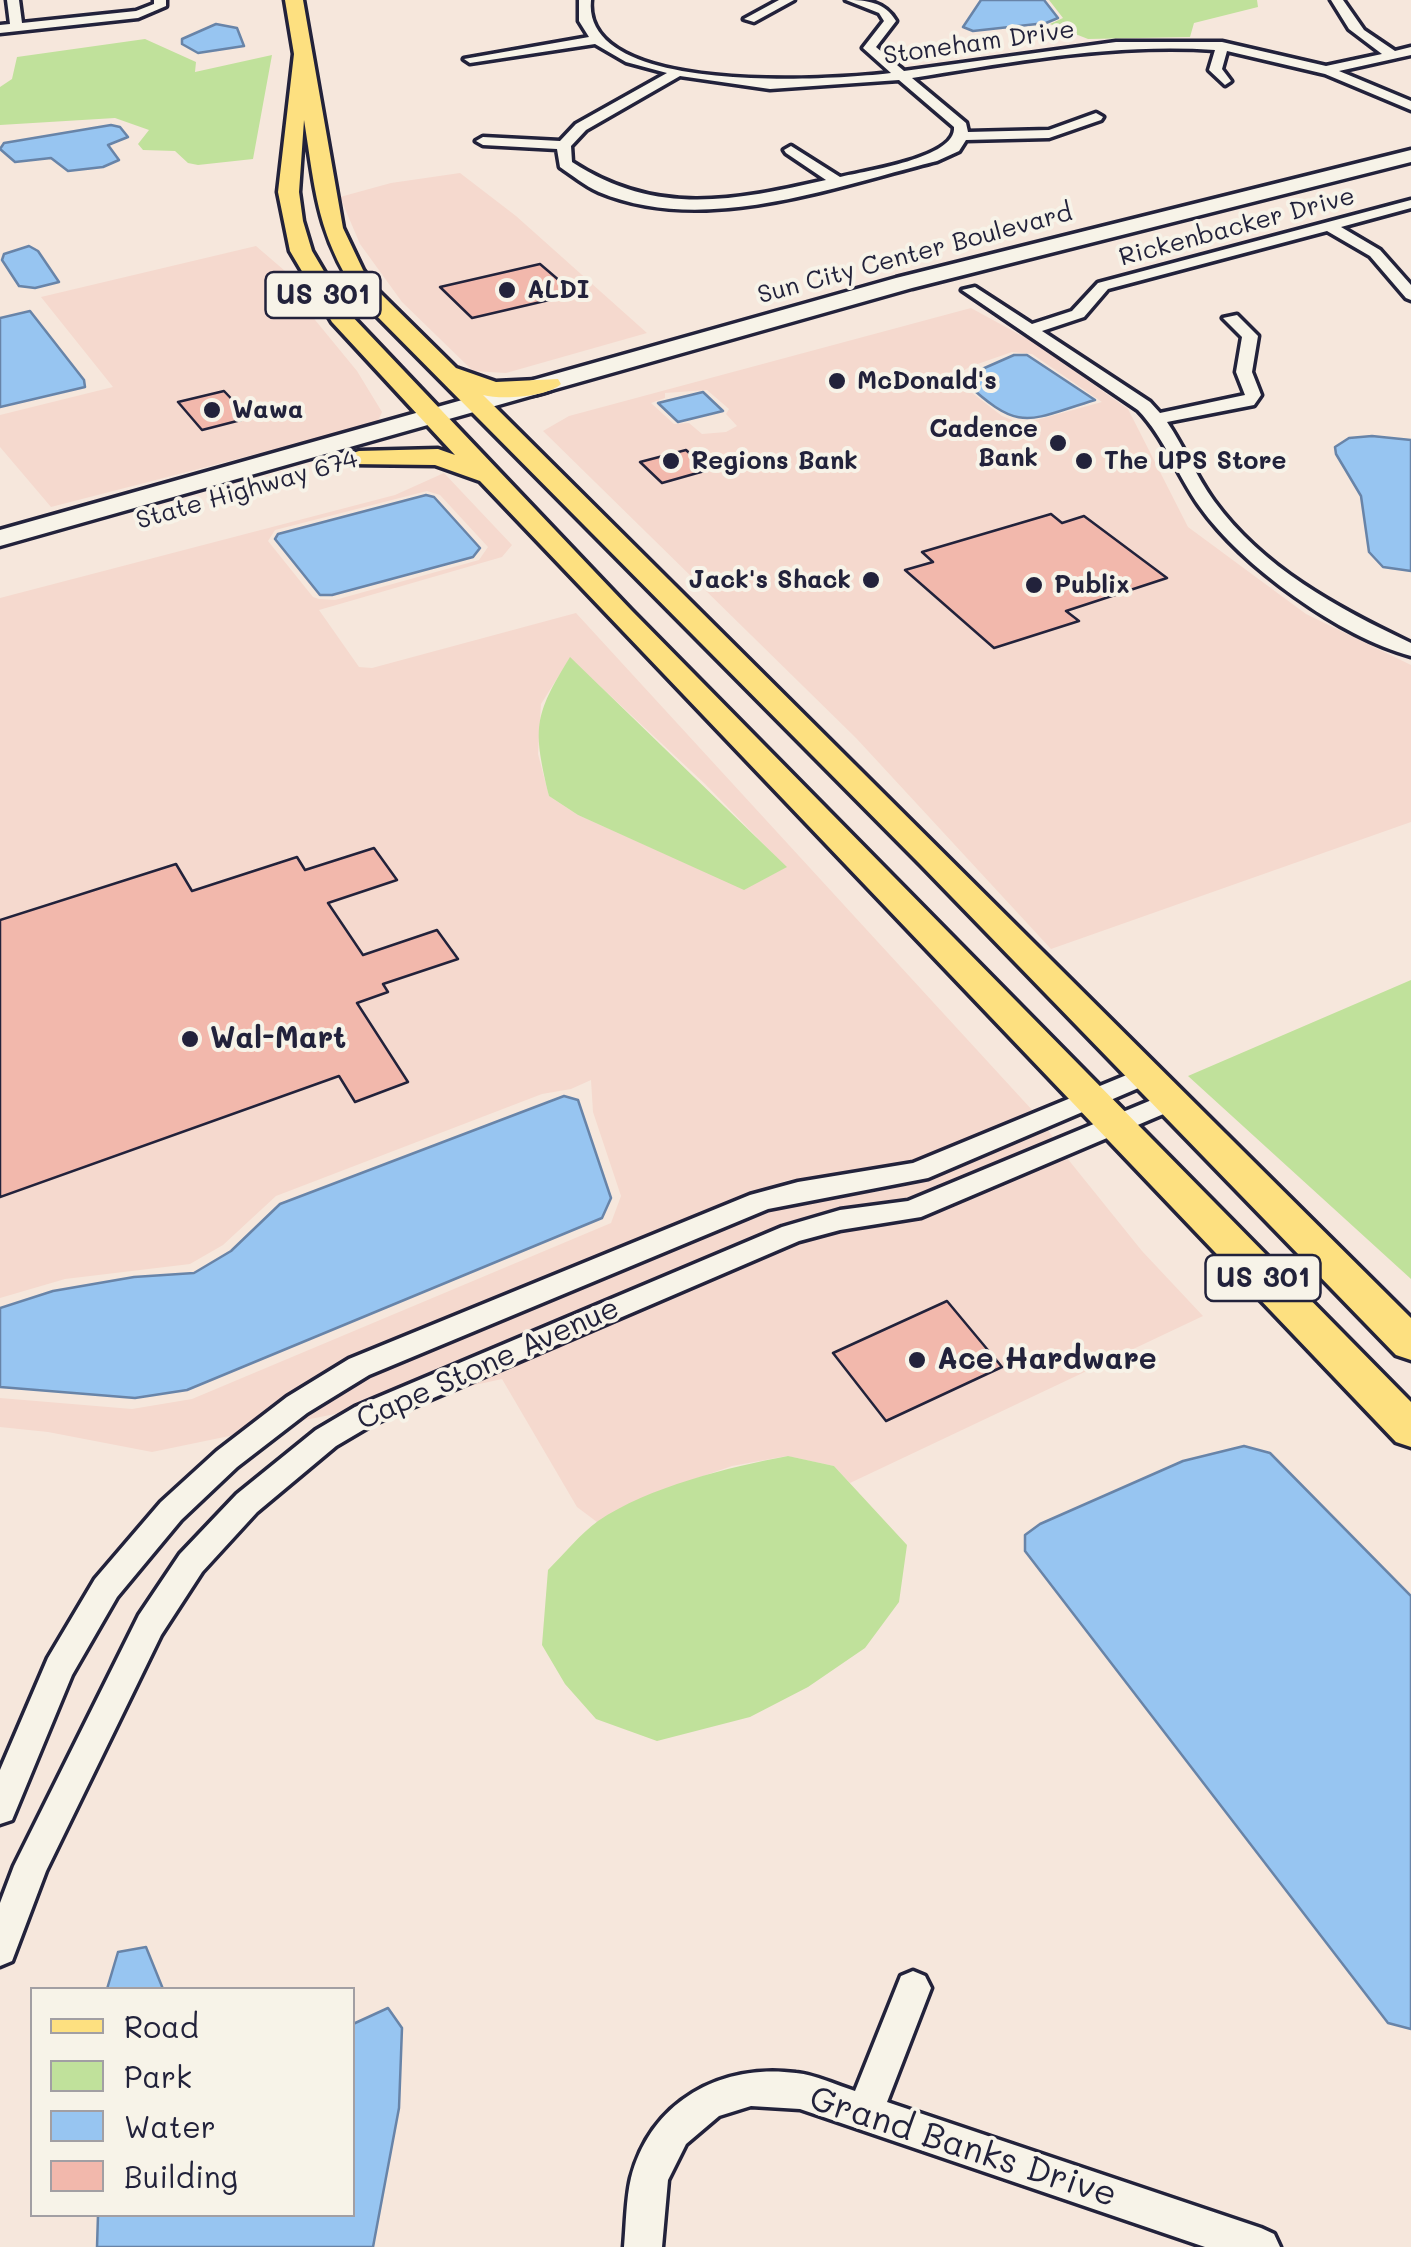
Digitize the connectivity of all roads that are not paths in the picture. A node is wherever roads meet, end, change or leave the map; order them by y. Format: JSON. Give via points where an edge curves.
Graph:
{"nodes":[{"id":1,"x":13,"y":0,"type":"edge"},
{"id":2,"x":160,"y":0,"type":"edge"},
{"id":3,"x":294,"y":0,"type":"edge"},
{"id":4,"x":584,"y":0,"type":"edge"},
{"id":5,"x":788,"y":0,"type":"edge"},
{"id":6,"x":852,"y":0,"type":"edge"},
{"id":7,"x":1338,"y":0,"type":"edge"},
{"id":8,"x":750,"y":19,"type":"dead end"},
{"id":9,"x":17,"y":27,"type":"junction"},
{"id":10,"x":0,"y":28,"type":"edge"},
{"id":11,"x":595,"y":40,"type":"junction"},
{"id":12,"x":1222,"y":46,"type":"junction"},
{"id":13,"x":1411,"y":50,"type":"edge"},
{"id":14,"x":303,"y":54,"type":"junction"},
{"id":15,"x":1393,"y":54,"type":"junction"},
{"id":16,"x":470,"y":59,"type":"dead end"},
{"id":17,"x":1329,"y":69,"type":"junction"},
{"id":18,"x":676,"y":73,"type":"junction"},
{"id":19,"x":899,"y":77,"type":"junction"},
{"id":20,"x":1225,"y":81,"type":"dead end"},
{"id":21,"x":1411,"y":106,"type":"edge"},
{"id":22,"x":1096,"y":116,"type":"dead end"},
{"id":23,"x":962,"y":136,"type":"junction"},
{"id":24,"x":483,"y":141,"type":"dead end"},
{"id":25,"x":564,"y":144,"type":"junction"},
{"id":26,"x":791,"y":150,"type":"dead end"},
{"id":27,"x":1411,"y":156,"type":"edge"},
{"id":28,"x":1411,"y":178,"type":"edge"},
{"id":29,"x":835,"y":180,"type":"junction"},
{"id":30,"x":666,"y":203,"type":"junction"},
{"id":31,"x":1411,"y":204,"type":"edge"},
{"id":32,"x":657,"y":221,"type":"dead end"},
{"id":33,"x":1141,"y":223,"type":"junction"},
{"id":34,"x":1327,"y":225,"type":"junction"},
{"id":35,"x":1200,"y":232,"type":"dead end"},
{"id":36,"x":1008,"y":280,"type":"dead end"},
{"id":37,"x":961,"y":293,"type":"junction"},
{"id":38,"x":1411,"y":295,"type":"edge"},
{"id":39,"x":881,"y":314,"type":"dead end"},
{"id":40,"x":1230,"y":318,"type":"dead end"},
{"id":41,"x":1030,"y":330,"type":"junction"},
{"id":42,"x":442,"y":369,"type":"junction"},
{"id":43,"x":549,"y":384,"type":"junction"},
{"id":44,"x":486,"y":412,"type":"junction"},
{"id":45,"x":1157,"y":419,"type":"junction"},
{"id":46,"x":444,"y":425,"type":"junction"},
{"id":47,"x":359,"y":458,"type":"junction"},
{"id":48,"x":492,"y":479,"type":"junction"},
{"id":49,"x":4,"y":553,"type":"edge"},
{"id":50,"x":1411,"y":650,"type":"edge"},
{"id":51,"x":1158,"y":1088,"type":"junction"},
{"id":52,"x":1102,"y":1112,"type":"junction"},
{"id":53,"x":1411,"y":1344,"type":"edge"},
{"id":54,"x":1411,"y":1430,"type":"edge"},
{"id":55,"x":0,"y":1808,"type":"edge"},
{"id":56,"x":0,"y":1949,"type":"edge"},
{"id":57,"x":913,"y":1988,"type":"dead end"},
{"id":58,"x":865,"y":2113,"type":"junction"},
{"id":59,"x":642,"y":2247,"type":"edge"},
{"id":60,"x":1260,"y":2247,"type":"edge"}],
"edges":[{"from":1,"to":9,"type":"street"},
{"from":2,"to":9,"type":"street","via":[[160,6],[138,14]]},
{"from":3,"to":14,"type":"main road","number":"US 301"},
{"from":4,"to":11,"type":"street","via":[[585,23]]},
{"from":5,"to":8,"type":"street"},
{"from":6,"to":19,"type":"street","via":[[890,21],[869,48]]},
{"from":7,"to":15,"type":"street","via":[[1361,37]]},
{"from":9,"to":10,"type":"street"},
{"from":11,"to":16,"type":"street"},
{"from":11,"to":18,"type":"street","name":"Stoneham Drive"},
{"from":12,"to":17,"type":"street","name":"Stoneham Drive"},
{"from":12,"to":19,"type":"street","name":"Stoneham Drive","via":[[1121,46]]},
{"from":12,"to":20,"type":"street","via":[[1215,70]]},
{"from":13,"to":15,"type":"street"},
{"from":14,"to":42,"type":"main road","number":"US 301","via":[[340,247],[370,296]]},
{"from":14,"to":46,"type":"main road","number":"US 301","via":[[287,183],[299,252],[340,317]]},
{"from":15,"to":17,"type":"street"},
{"from":17,"to":21,"type":"street","name":"Stoneham Drive"},
{"from":18,"to":19,"type":"street","name":"Stoneham Drive","via":[[790,86]]},
{"from":18,"to":25,"type":"street"},
{"from":19,"to":23,"type":"street","via":[[950,115]]},
{"from":22,"to":23,"type":"street","via":[[1079,128],[1038,135]]},
{"from":23,"to":29,"type":"street","via":[[932,158]]},
{"from":24,"to":25,"type":"street"},
{"from":25,"to":30,"type":"street","via":[[565,164],[583,181]]},
{"from":26,"to":29,"type":"street"},
{"from":27,"to":33,"type":"main road","name":"Sun City Center Boulevard"},
{"from":28,"to":35,"type":"main road"},
{"from":29,"to":30,"type":"street","via":[[738,201]]},
{"from":30,"to":32,"type":"street"},
{"from":31,"to":34,"type":"street","name":"Rickenbacker Drive"},
{"from":33,"to":37,"type":"main road","via":[[962,276]]},
{"from":33,"to":43,"type":"main road","name":"Sun City Center Boulevard"},
{"from":34,"to":38,"type":"street","via":[[1375,252]]},
{"from":34,"to":41,"type":"street","name":"Rickenbacker Drive","via":[[1103,286],[1078,314]]},
{"from":36,"to":37,"type":"main road","name":"Sun City Center Boulevard"},
{"from":37,"to":41,"type":"street"},
{"from":39,"to":44,"type":"main road","name":"Sun City Center Boulevard"},
{"from":40,"to":45,"type":"street","via":[[1250,336],[1244,372],[1253,395]]},
{"from":41,"to":45,"type":"street"},
{"from":42,"to":43,"type":"main road","via":[[493,390]]},
{"from":42,"to":44,"type":"main road","number":"US 301"},
{"from":43,"to":44,"type":"main road","name":"Sun City Center Boulevard"},
{"from":44,"to":46,"type":"main road","name":"State Highway 674"},
{"from":44,"to":51,"type":"main road","number":"US 301"},
{"from":45,"to":50,"type":"street","via":[[1206,504],[1238,541],[1285,580]]},
{"from":46,"to":47,"type":"main road","name":"State Highway 674"},
{"from":46,"to":48,"type":"main road","number":"US 301"},
{"from":46,"to":49,"type":"main road","name":"State Highway 674"},
{"from":47,"to":48,"type":"main road","via":[[438,456]]},
{"from":47,"to":49,"type":"main road","name":"State Highway 674"},
{"from":48,"to":52,"type":"main road","number":"US 301"},
{"from":51,"to":52,"type":"street","name":"Cape Stone Avenue"},
{"from":51,"to":53,"type":"main road","number":"US 301"},
{"from":52,"to":54,"type":"main road","number":"US 301"},
{"from":52,"to":55,"type":"street","name":"Cape Stone Avenue","via":[[918,1172],[792,1190],[759,1202],[359,1367],[297,1405],[171,1510],[106,1588],[58,1668]]},
{"from":52,"to":56,"type":"street","name":"Cape Stone Avenue","via":[[912,1210],[791,1234],[426,1387],[326,1438],[246,1503],[190,1563],[150,1625],[31,1866]]},
{"from":57,"to":58,"type":"street"},
{"from":58,"to":59,"type":"street","name":"Grand Banks Drive","via":[[800,2091],[751,2088],[709,2102],[673,2131],[650,2178]]},
{"from":58,"to":60,"type":"street","name":"Grand Banks Drive"}]}
